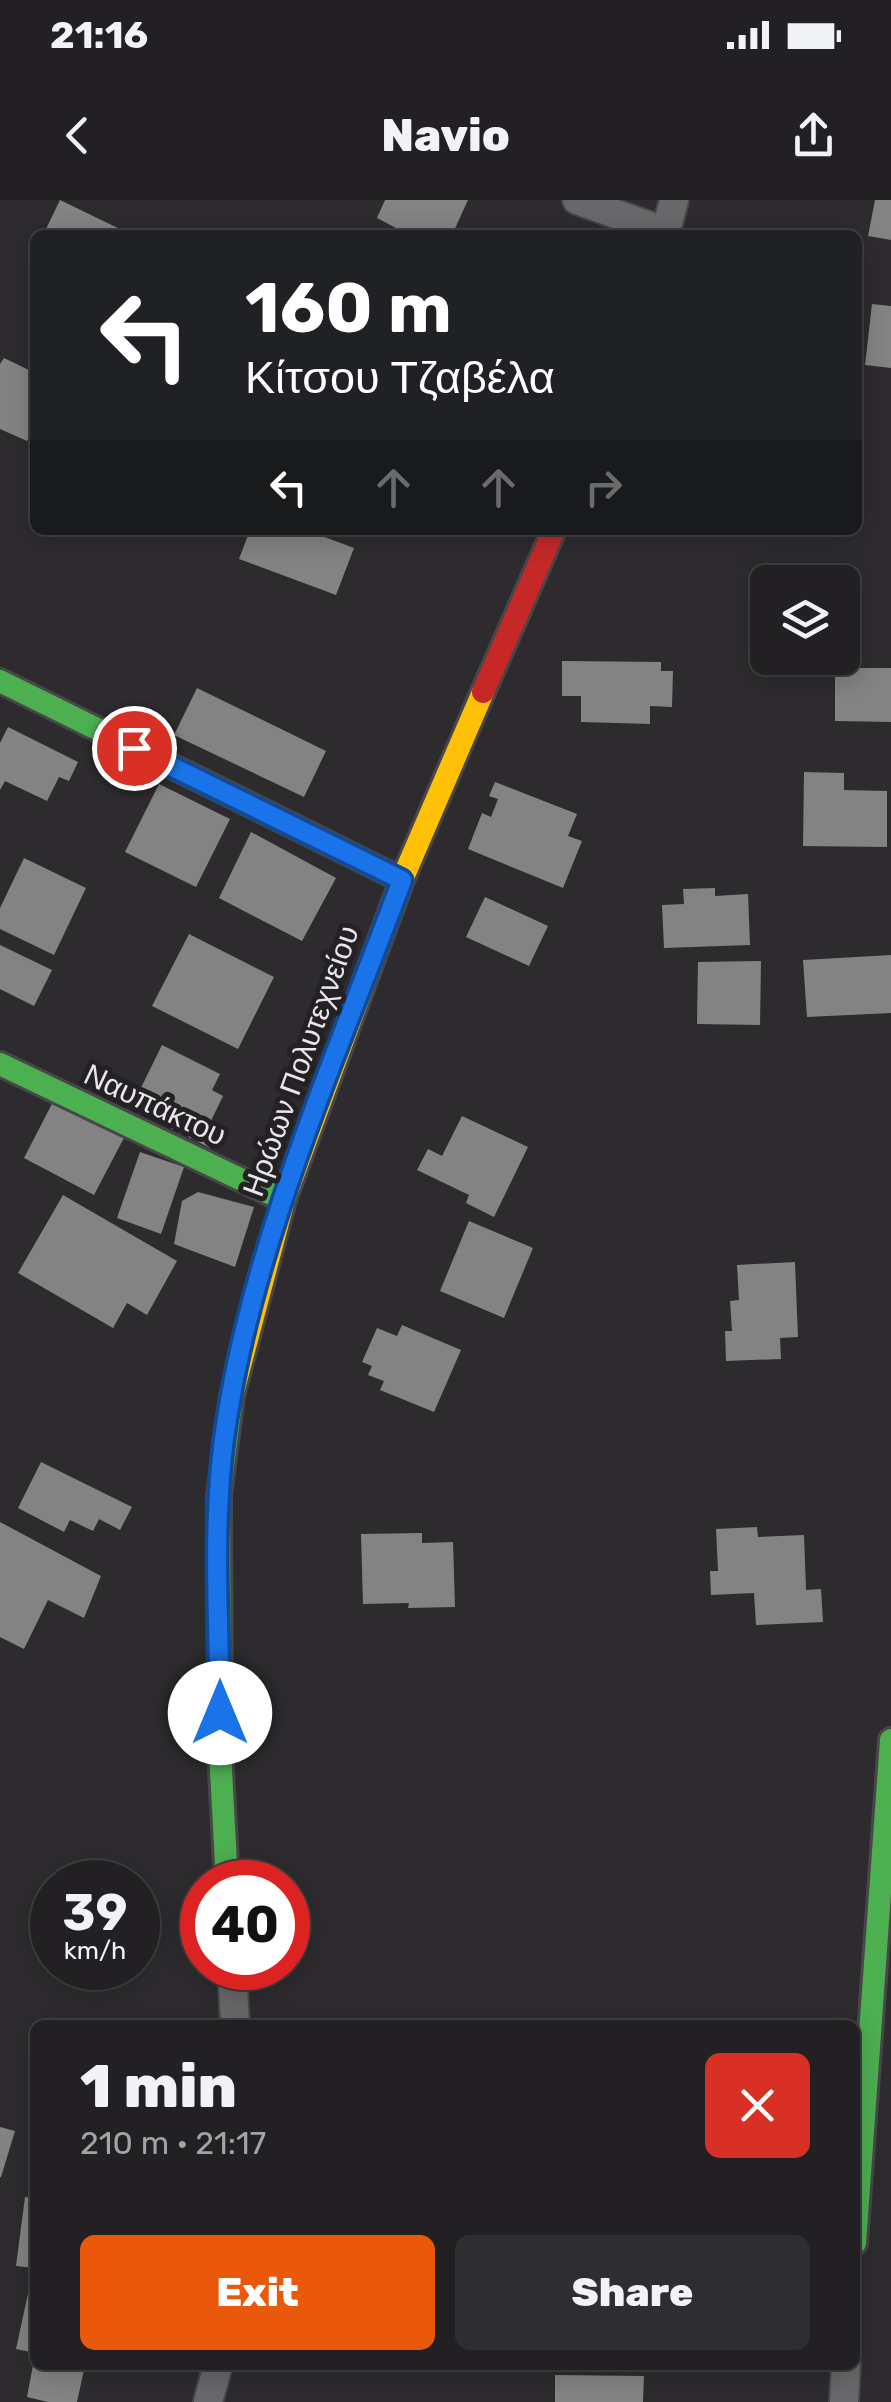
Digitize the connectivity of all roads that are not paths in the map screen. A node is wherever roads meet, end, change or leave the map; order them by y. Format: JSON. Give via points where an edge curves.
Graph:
{"nodes":[{"id":1,"x":576,"y":200,"type":"edge"},
{"id":2,"x":674,"y":200,"type":"edge"},
{"id":3,"x":655,"y":230,"type":"edge"},
{"id":4,"x":667,"y":230,"type":"edge"},
{"id":5,"x":552,"y":535,"type":"edge"},
{"id":6,"x":0,"y":681,"type":"edge"},
{"id":7,"x":402,"y":880,"type":"junction"},
{"id":8,"x":0,"y":1064,"type":"edge"},
{"id":9,"x":284,"y":1200,"type":"junction"},
{"id":10,"x":891,"y":1740,"type":"edge"},
{"id":11,"x":226,"y":1860,"type":"edge"},
{"id":12,"x":233,"y":1990,"type":"edge"},
{"id":13,"x":235,"y":2020,"type":"edge"},
{"id":14,"x":860,"y":2173,"type":"edge"},
{"id":15,"x":217,"y":2370,"type":"edge"},
{"id":16,"x":846,"y":2370,"type":"edge"},
{"id":17,"x":208,"y":2402,"type":"edge"},
{"id":18,"x":844,"y":2402,"type":"edge"}],
"edges":[{"from":1,"to":3,"type":"street"},
{"from":2,"to":4,"type":"street"},
{"from":5,"to":7,"type":"street","name":"Ηρώων Πολυτεχνείου"},
{"from":6,"to":7,"type":"street"},
{"from":7,"to":9,"type":"street","name":"Ηρώων Πολυτεχνείου"},
{"from":8,"to":9,"type":"street","name":"Ναυπάκτου"},
{"from":9,"to":11,"type":"street","name":"Ηρώων Πολυτεχνείου","via":[[224,1438],[220,1752]]},
{"from":10,"to":14,"type":"street"},
{"from":12,"to":13,"type":"street"},
{"from":15,"to":17,"type":"street"},
{"from":16,"to":18,"type":"street"}]}
